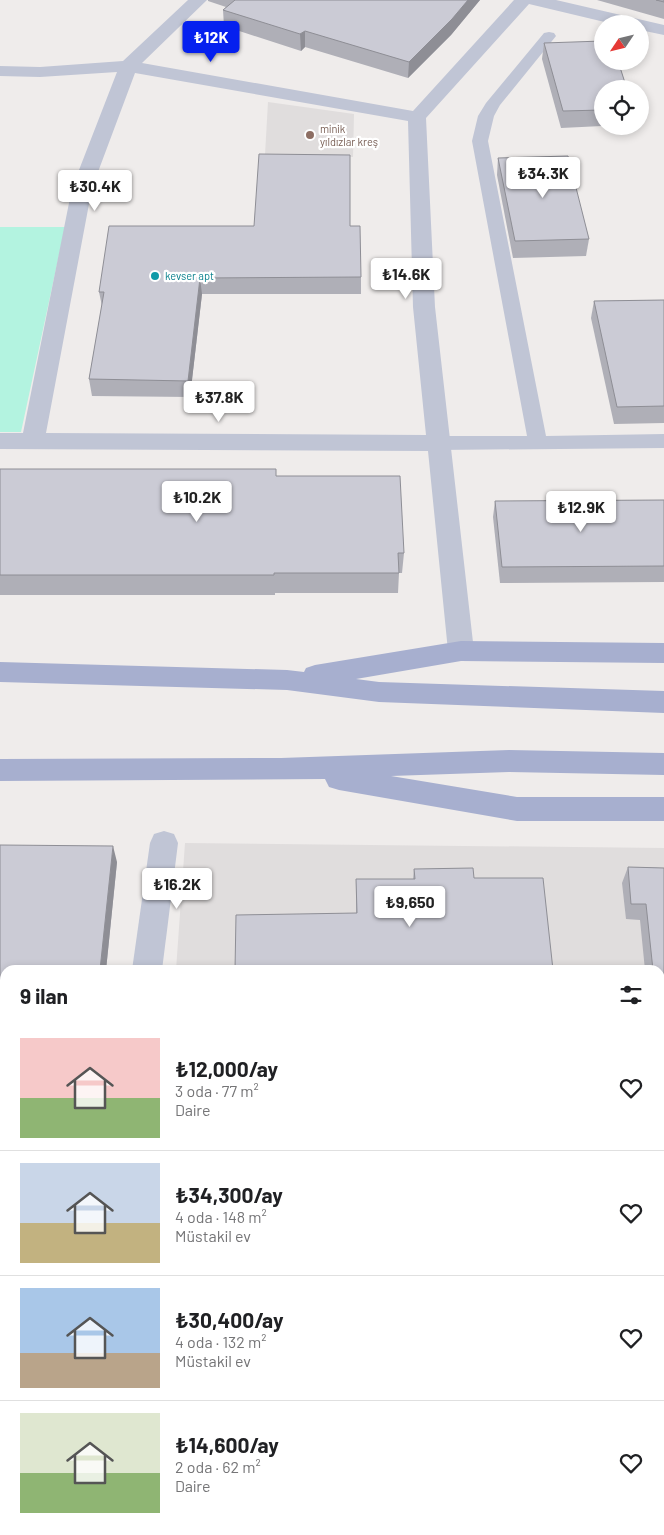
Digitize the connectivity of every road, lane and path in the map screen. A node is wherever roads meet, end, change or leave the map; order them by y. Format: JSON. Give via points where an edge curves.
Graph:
{"nodes":[{"id":1,"x":198,"y":0,"type":"edge"},
{"id":2,"x":523,"y":0,"type":"edge"},
{"id":3,"x":534,"y":0,"type":"edge"},
{"id":4,"x":599,"y":15,"type":"edge"},
{"id":5,"x":649,"y":27,"type":"edge"},
{"id":6,"x":664,"y":30,"type":"edge"},
{"id":7,"x":549,"y":36,"type":"dead end"},
{"id":8,"x":128,"y":66,"type":"junction"},
{"id":9,"x":0,"y":71,"type":"edge"},
{"id":10,"x":417,"y":117,"type":"junction"},
{"id":11,"x":664,"y":441,"type":"edge"},
{"id":12,"x":0,"y":442,"type":"edge"},
{"id":13,"x":33,"y":442,"type":"junction"},
{"id":14,"x":538,"y":442,"type":"junction"},
{"id":15,"x":438,"y":443,"type":"junction"},
{"id":16,"x":461,"y":651,"type":"junction"},
{"id":17,"x":664,"y":653,"type":"edge"},
{"id":18,"x":0,"y":672,"type":"edge"},
{"id":19,"x":287,"y":680,"type":"junction"},
{"id":20,"x":664,"y":702,"type":"edge"},
{"id":21,"x":664,"y":764,"type":"edge"},
{"id":22,"x":281,"y":769,"type":"junction"},
{"id":23,"x":0,"y":770,"type":"edge"},
{"id":24,"x":664,"y":809,"type":"edge"},
{"id":25,"x":164,"y":843,"type":"dead end"},
{"id":26,"x":148,"y":965,"type":"edge"}],
"edges":[{"from":1,"to":8,"type":"street"},
{"from":2,"to":10,"type":"street"},
{"from":3,"to":4,"type":"street"},
{"from":5,"to":6,"type":"street"},
{"from":7,"to":14,"type":"lane","via":[[494,103],[486,116],[480,141]]},
{"from":8,"to":9,"type":"street","via":[[40,72]]},
{"from":8,"to":10,"type":"street"},
{"from":8,"to":13,"type":"street","via":[[82,188]]},
{"from":10,"to":15,"type":"street","via":[[424,307]]},
{"from":11,"to":14,"type":"lane"},
{"from":12,"to":13,"type":"street"},
{"from":13,"to":15,"type":"street"},
{"from":14,"to":15,"type":"lane"},
{"from":15,"to":16,"type":"street"},
{"from":16,"to":17,"type":"main road"},
{"from":16,"to":19,"type":"main road"},
{"from":18,"to":19,"type":"main road"},
{"from":19,"to":20,"type":"main road","via":[[379,692]]},
{"from":21,"to":22,"type":"main road","via":[[509,761]]},
{"from":22,"to":23,"type":"main road"},
{"from":22,"to":24,"type":"main road","via":[[517,809]]},
{"from":25,"to":26,"type":"street"}]}
